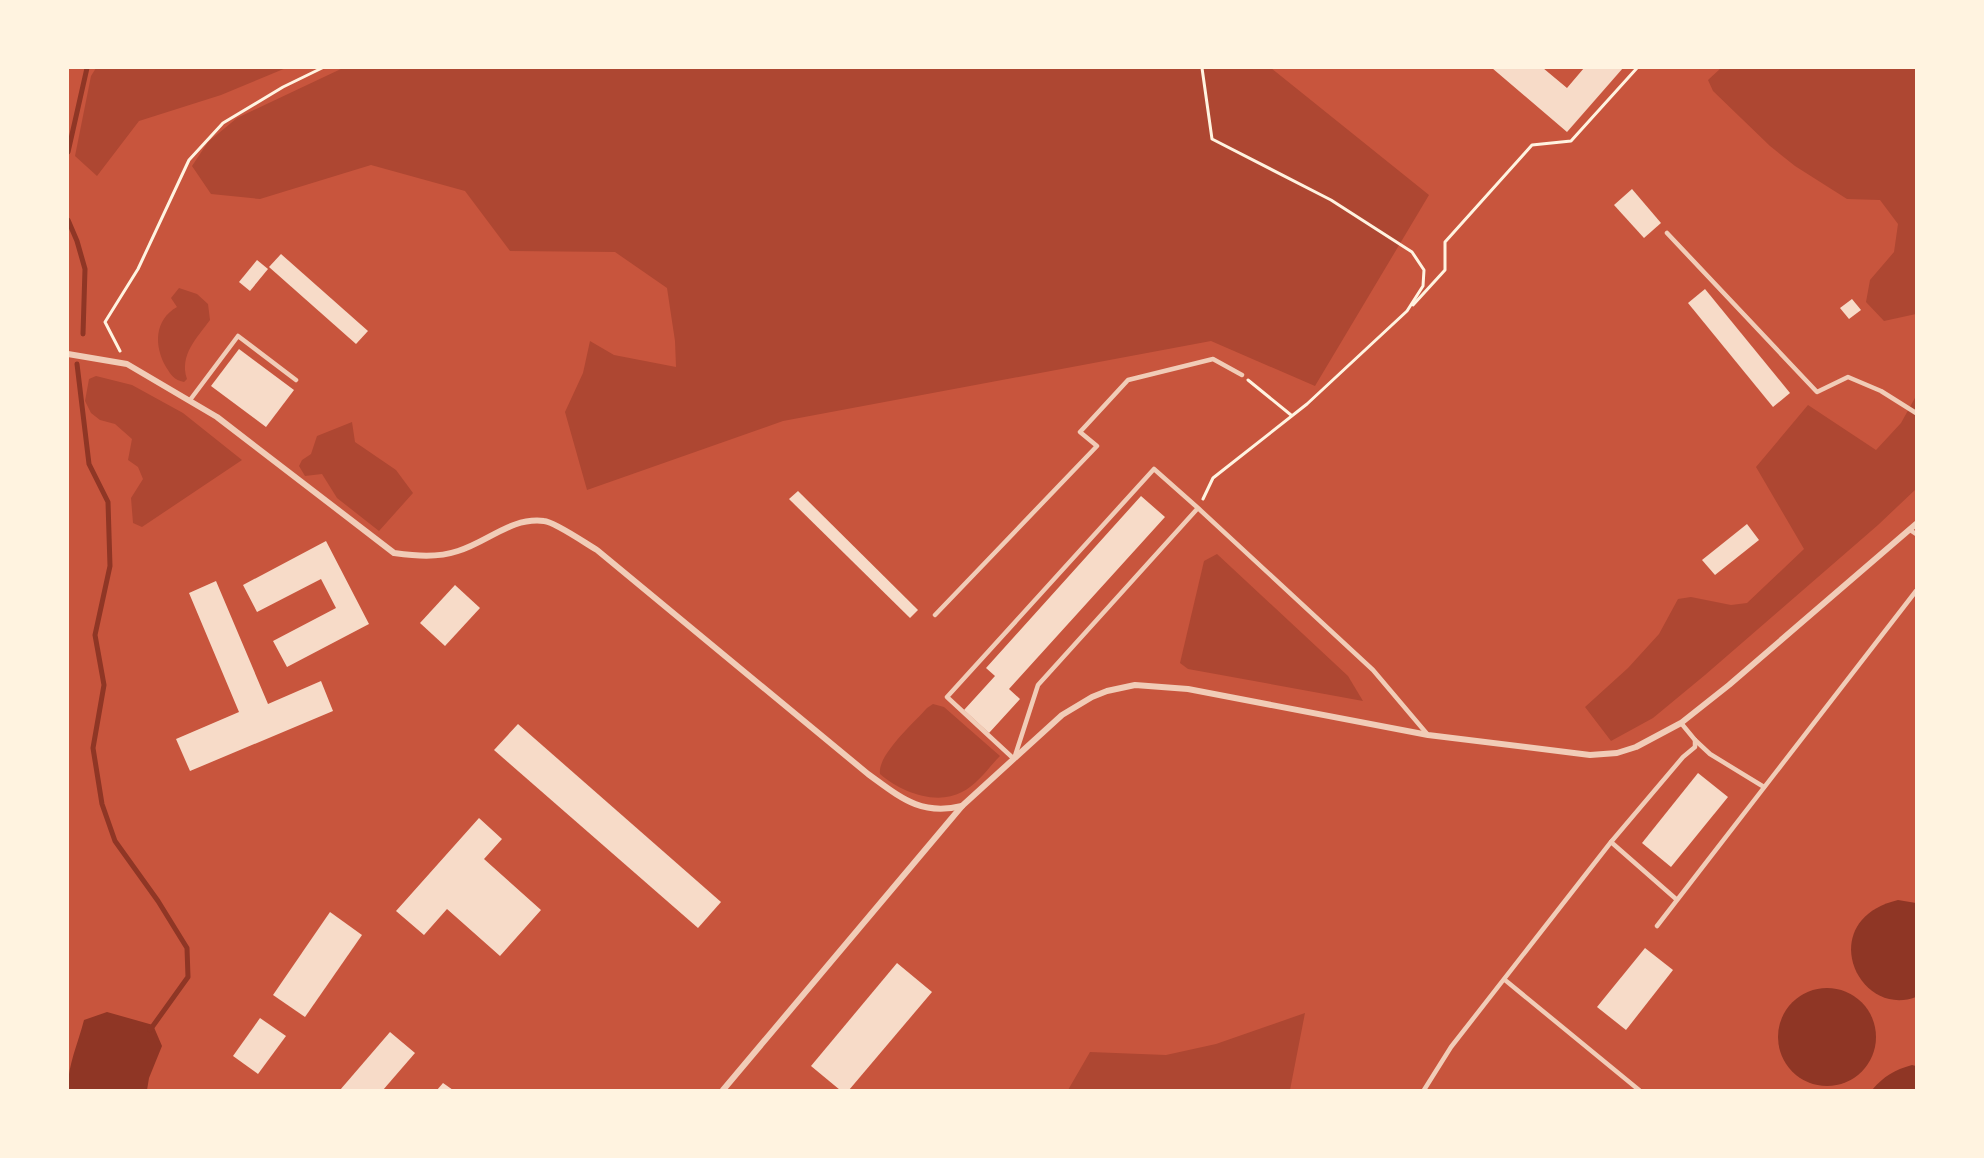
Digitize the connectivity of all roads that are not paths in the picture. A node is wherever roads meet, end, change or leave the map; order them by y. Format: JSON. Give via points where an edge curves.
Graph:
{"nodes":[{"id":1,"x":1667,"y":233,"type":"dead end"},
{"id":2,"x":68,"y":354,"type":"edge"},
{"id":3,"x":1242,"y":375,"type":"road end"},
{"id":4,"x":296,"y":380,"type":"dead end"},
{"id":5,"x":190,"y":400,"type":"junction"},
{"id":6,"x":1917,"y":413,"type":"edge"},
{"id":7,"x":1198,"y":508,"type":"junction"},
{"id":8,"x":1917,"y":524,"type":"edge"},
{"id":9,"x":1910,"y":530,"type":"junction"},
{"id":10,"x":1917,"y":534,"type":"edge"},
{"id":11,"x":1917,"y":591,"type":"edge"},
{"id":12,"x":935,"y":615,"type":"dead end"},
{"id":13,"x":1681,"y":723,"type":"junction"},
{"id":14,"x":1428,"y":735,"type":"junction"},
{"id":15,"x":1695,"y":740,"type":"junction"},
{"id":16,"x":1014,"y":759,"type":"junction"},
{"id":17,"x":1764,"y":787,"type":"junction"},
{"id":18,"x":962,"y":806,"type":"junction"},
{"id":19,"x":1611,"y":843,"type":"junction"},
{"id":20,"x":1676,"y":899,"type":"junction"},
{"id":21,"x":1657,"y":926,"type":"dead end"},
{"id":22,"x":1505,"y":980,"type":"junction"},
{"id":23,"x":723,"y":1090,"type":"edge"},
{"id":24,"x":1424,"y":1090,"type":"edge"},
{"id":25,"x":1639,"y":1090,"type":"edge"}],
"edges":[{"from":1,"to":6,"type":"lane","via":[[1817,392],[1848,377]]},
{"from":2,"to":5,"type":"street","via":[[127,364]]},
{"from":3,"to":12,"type":"lane","via":[[1214,359],[1128,380],[1080,432],[1097,446]]},
{"from":4,"to":5,"type":"lane","via":[[238,336]]},
{"from":5,"to":18,"type":"street","via":[[394,553],[423,557],[459,551],[507,527],[546,521],[597,550],[868,774],[906,801],[934,809]]},
{"from":7,"to":14,"type":"lane","via":[[1373,670]]},
{"from":7,"to":16,"type":"lane","via":[[1038,685]]},
{"from":7,"to":16,"type":"lane","via":[[1154,469],[947,697]]},
{"from":8,"to":9,"type":"street"},
{"from":9,"to":10,"type":"lane"},
{"from":9,"to":13,"type":"street"},
{"from":11,"to":17,"type":"lane"},
{"from":13,"to":14,"type":"street","via":[[1636,747],[1590,755]]},
{"from":13,"to":15,"type":"lane"},
{"from":14,"to":16,"type":"street","via":[[1188,688],[1135,685],[1107,691],[1076,706]]},
{"from":15,"to":17,"type":"lane","via":[[1710,754]]},
{"from":15,"to":19,"type":"lane","via":[[1695,747]]},
{"from":16,"to":18,"type":"street"},
{"from":17,"to":20,"type":"lane"},
{"from":18,"to":23,"type":"street"},
{"from":19,"to":20,"type":"lane"},
{"from":19,"to":22,"type":"lane"},
{"from":20,"to":21,"type":"lane"},
{"from":22,"to":24,"type":"lane","via":[[1451,1047]]},
{"from":22,"to":25,"type":"lane"}]}
